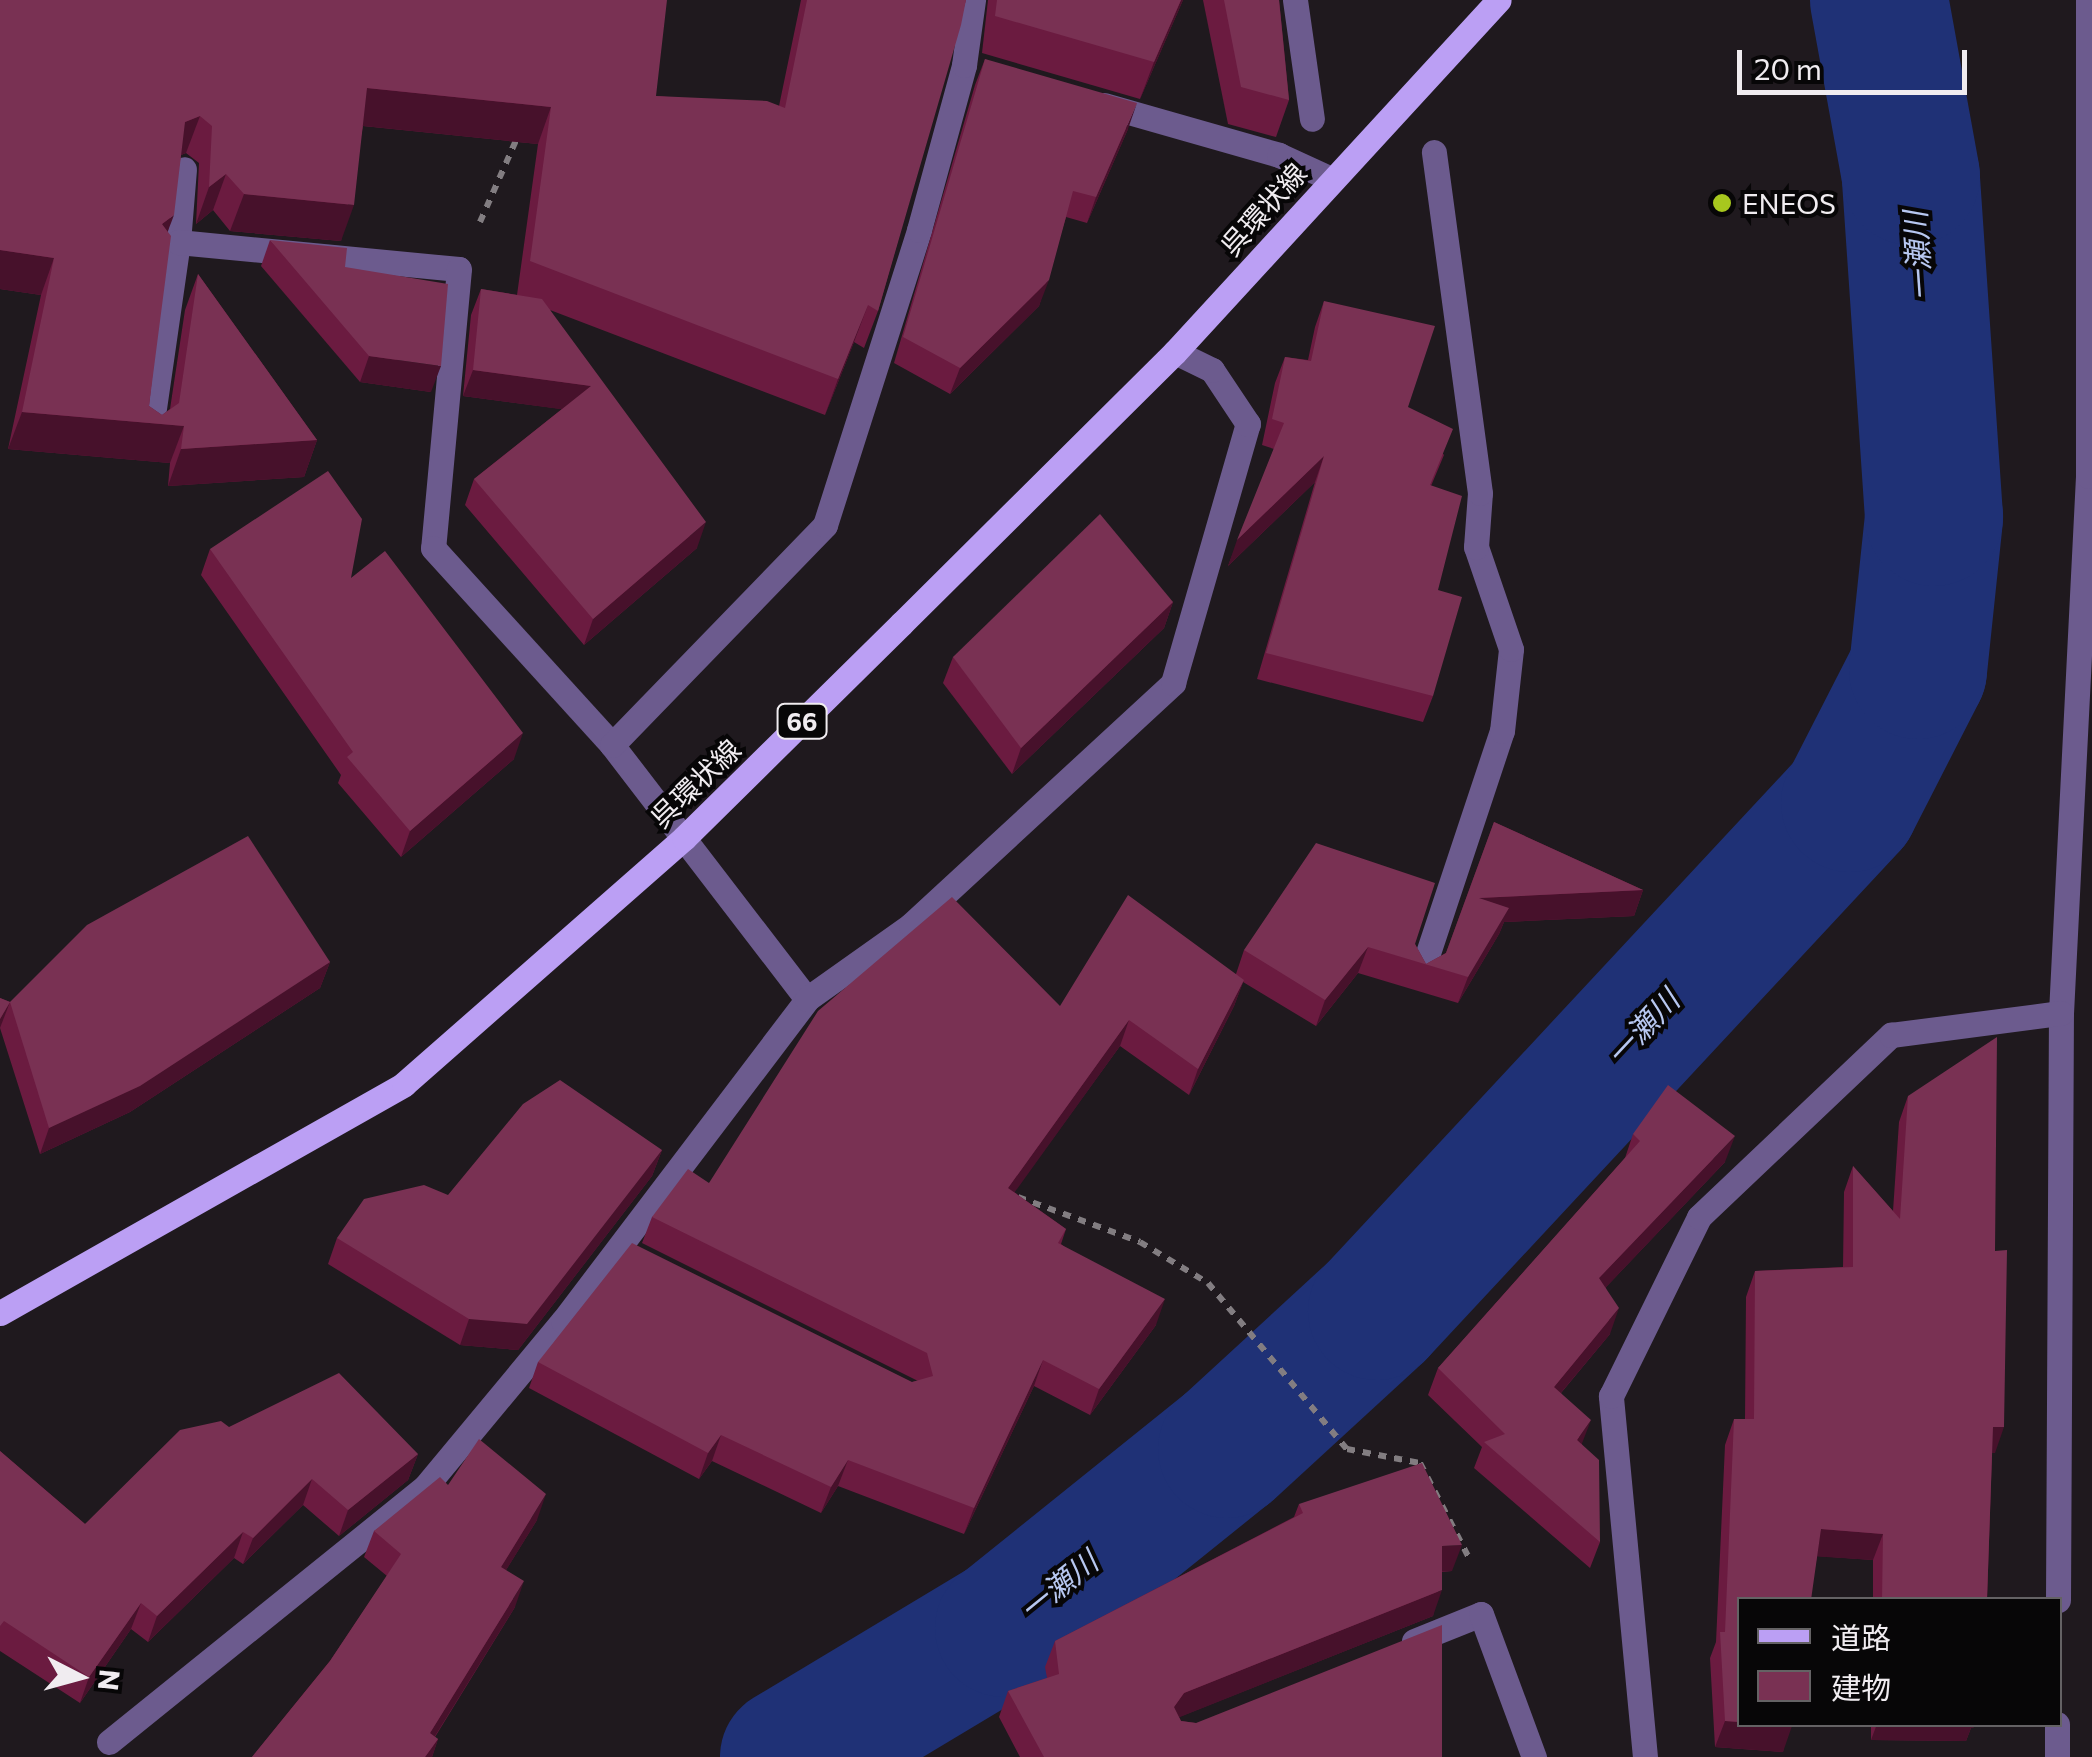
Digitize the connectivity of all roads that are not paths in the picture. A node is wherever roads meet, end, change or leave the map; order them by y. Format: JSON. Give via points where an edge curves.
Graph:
{"nodes":[{"id":1,"x":973,"y":0,"type":"edge"},
{"id":2,"x":1295,"y":0,"type":"edge"},
{"id":3,"x":1499,"y":0,"type":"edge"},
{"id":4,"x":2088,"y":0,"type":"edge"},
{"id":5,"x":1076,"y":97,"type":"edge"},
{"id":6,"x":1312,"y":119,"type":"dead end"},
{"id":7,"x":1434,"y":152,"type":"dead end"},
{"id":8,"x":184,"y":169,"type":"edge"},
{"id":9,"x":1332,"y":179,"type":"junction"},
{"id":10,"x":178,"y":242,"type":"junction"},
{"id":11,"x":1174,"y":352,"type":"junction"},
{"id":12,"x":150,"y":436,"type":"edge"},
{"id":13,"x":2090,"y":476,"type":"edge"},
{"id":14,"x":612,"y":745,"type":"junction"},
{"id":15,"x":684,"y":838,"type":"junction"},
{"id":16,"x":1421,"y":974,"type":"edge"},
{"id":17,"x":807,"y":999,"type":"junction"},
{"id":18,"x":2061,"y":1013,"type":"junction"},
{"id":19,"x":0,"y":1313,"type":"edge"},
{"id":20,"x":2058,"y":1597,"type":"edge"},
{"id":21,"x":1393,"y":1650,"type":"edge"},
{"id":22,"x":2057,"y":1727,"type":"edge"},
{"id":23,"x":109,"y":1742,"type":"dead end"},
{"id":24,"x":1534,"y":1757,"type":"edge"},
{"id":25,"x":1645,"y":1757,"type":"edge"},
{"id":26,"x":2057,"y":1757,"type":"edge"}],
"edges":[{"from":1,"to":14,"type":"street","via":[[974,68],[825,525]]},
{"from":2,"to":6,"type":"street"},
{"from":3,"to":9,"type":"main road","name":"呉環状線","number":"66"},
{"from":4,"to":13,"type":"street"},
{"from":5,"to":9,"type":"street","via":[[1279,155]]},
{"from":7,"to":16,"type":"street","via":[[1480,493],[1476,547],[1510,650],[1502,731]]},
{"from":8,"to":10,"type":"street"},
{"from":9,"to":11,"type":"main road","name":"呉環状線","number":"66"},
{"from":10,"to":12,"type":"street"},
{"from":10,"to":14,"type":"street","via":[[459,269],[433,548]]},
{"from":11,"to":15,"type":"main road","name":"呉環状線","number":"66"},
{"from":11,"to":17,"type":"street","via":[[1212,370],[1248,424],[1173,683],[911,926]]},
{"from":13,"to":18,"type":"street"},
{"from":14,"to":15,"type":"street"},
{"from":15,"to":17,"type":"street"},
{"from":15,"to":19,"type":"main road","name":"呉環状線","number":"66","via":[[404,1084]]},
{"from":17,"to":23,"type":"street","via":[[626,1253],[424,1487]]},
{"from":18,"to":20,"type":"street"},
{"from":18,"to":25,"type":"street","via":[[1892,1035],[1699,1217],[1611,1396]]},
{"from":21,"to":24,"type":"street","via":[[1481,1614]]},
{"from":22,"to":26,"type":"street"}]}
